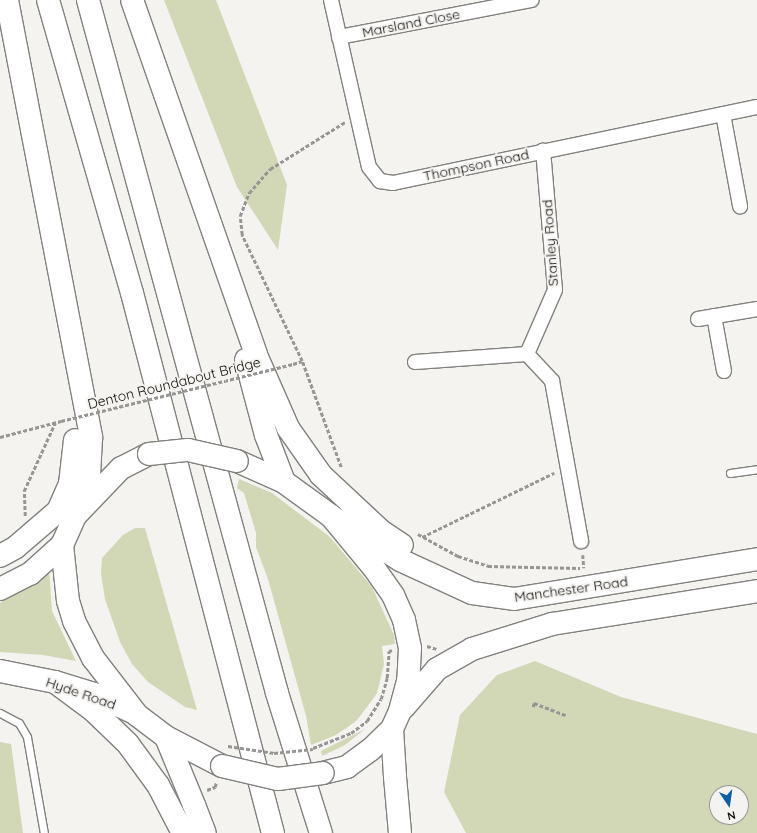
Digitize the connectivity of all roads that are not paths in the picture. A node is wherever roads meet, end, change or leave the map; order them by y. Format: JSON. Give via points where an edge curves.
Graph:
{"nodes":[{"id":1,"x":7,"y":0,"type":"edge"},
{"id":2,"x":48,"y":0,"type":"edge"},
{"id":3,"x":88,"y":0,"type":"edge"},
{"id":4,"x":132,"y":0,"type":"edge"},
{"id":5,"x":331,"y":0,"type":"edge"},
{"id":6,"x":531,"y":0,"type":"edge"},
{"id":7,"x":339,"y":37,"type":"junction"},
{"id":8,"x":757,"y":107,"type":"edge"},
{"id":9,"x":723,"y":114,"type":"junction"},
{"id":10,"x":542,"y":151,"type":"junction"},
{"id":11,"x":740,"y":206,"type":"dead end"},
{"id":12,"x":220,"y":258,"type":"junction"},
{"id":13,"x":757,"y":309,"type":"edge"},
{"id":14,"x":714,"y":316,"type":"junction"},
{"id":15,"x":698,"y":319,"type":"dead end"},
{"id":16,"x":527,"y":354,"type":"junction"},
{"id":17,"x":416,"y":362,"type":"dead end"},
{"id":18,"x":724,"y":371,"type":"dead end"},
{"id":19,"x":83,"y":439,"type":"junction"},
{"id":20,"x":757,"y":469,"type":"edge"},
{"id":21,"x":730,"y":473,"type":"dead end"},
{"id":22,"x":284,"y":482,"type":"junction"},
{"id":23,"x":76,"y":516,"type":"junction"},
{"id":24,"x":331,"y":516,"type":"junction"},
{"id":25,"x":581,"y":541,"type":"dead end"},
{"id":26,"x":62,"y":545,"type":"junction"},
{"id":27,"x":8,"y":551,"type":"edge"},
{"id":28,"x":757,"y":559,"type":"edge"},
{"id":29,"x":630,"y":580,"type":"junction"},
{"id":30,"x":0,"y":589,"type":"edge"},
{"id":31,"x":757,"y":591,"type":"edge"},
{"id":32,"x":0,"y":671,"type":"edge"},
{"id":33,"x":55,"y":682,"type":"junction"},
{"id":34,"x":0,"y":713,"type":"edge"},
{"id":35,"x":138,"y":715,"type":"junction"},
{"id":36,"x":396,"y":720,"type":"junction"},
{"id":37,"x":166,"y":737,"type":"junction"},
{"id":38,"x":44,"y":833,"type":"edge"},
{"id":39,"x":184,"y":833,"type":"edge"},
{"id":40,"x":205,"y":833,"type":"edge"},
{"id":41,"x":273,"y":833,"type":"edge"},
{"id":42,"x":321,"y":833,"type":"edge"},
{"id":43,"x":400,"y":833,"type":"edge"}],
"edges":[{"from":1,"to":19,"type":"highway","via":[[26,88],[82,395]]},
{"from":2,"to":41,"type":"highway","via":[[132,293]]},
{"from":3,"to":42,"type":"highway","via":[[277,693]]},
{"from":4,"to":12,"type":"highway"},
{"from":5,"to":7,"type":"street","name":"Thompson Road"},
{"from":6,"to":7,"type":"street","name":"Marsland Close"},
{"from":7,"to":10,"type":"street","name":"Thompson Road","via":[[369,167],[380,181],[393,183]]},
{"from":8,"to":9,"type":"street","name":"Thompson Road"},
{"from":9,"to":10,"type":"street","name":"Thompson Road"},
{"from":9,"to":11,"type":"street"},
{"from":10,"to":16,"type":"street","name":"Stanley Road","via":[[555,290]]},
{"from":12,"to":22,"type":"highway","via":[[266,435]]},
{"from":12,"to":29,"type":"highway","via":[[256,355],[288,428],[321,475],[381,531],[447,570],[492,583],[542,582],[596,576]]},
{"from":13,"to":14,"type":"street"},
{"from":14,"to":15,"type":"street"},
{"from":14,"to":18,"type":"street"},
{"from":16,"to":17,"type":"street"},
{"from":16,"to":25,"type":"street","via":[[552,381]]},
{"from":19,"to":23,"type":"highway","via":[[89,476]]},
{"from":19,"to":27,"type":"highway","via":[[70,484],[58,511]]},
{"from":20,"to":21,"type":"lane"},
{"from":22,"to":23,"type":"highway","bridge":true,"via":[[237,461],[188,450],[149,454],[121,468]]},
{"from":22,"to":24,"type":"highway"},
{"from":23,"to":26,"type":"highway"},
{"from":24,"to":29,"type":"highway","name":"Manchester Road","via":[[400,560],[472,593],[514,599]]},
{"from":24,"to":36,"type":"highway","via":[[393,595],[404,620],[410,661],[408,680]]},
{"from":26,"to":30,"type":"highway","via":[[30,574]]},
{"from":26,"to":35,"type":"highway","via":[[65,588],[74,621],[93,658]]},
{"from":28,"to":29,"type":"highway","name":"Manchester Road"},
{"from":31,"to":36,"type":"highway","via":[[552,624],[472,649],[437,669]]},
{"from":32,"to":33,"type":"highway","name":"Hyde Road"},
{"from":33,"to":35,"type":"highway","name":"Hyde Road","via":[[94,694]]},
{"from":33,"to":39,"type":"highway","via":[[94,711],[128,744],[158,786]]},
{"from":34,"to":38,"type":"lane","via":[[19,723],[27,737]]},
{"from":35,"to":37,"type":"highway"},
{"from":36,"to":37,"type":"highway","bridge":true,"via":[[370,750],[347,767],[278,779],[225,756]]},
{"from":36,"to":43,"type":"highway","via":[[395,777]]},
{"from":37,"to":40,"type":"highway"}]}
